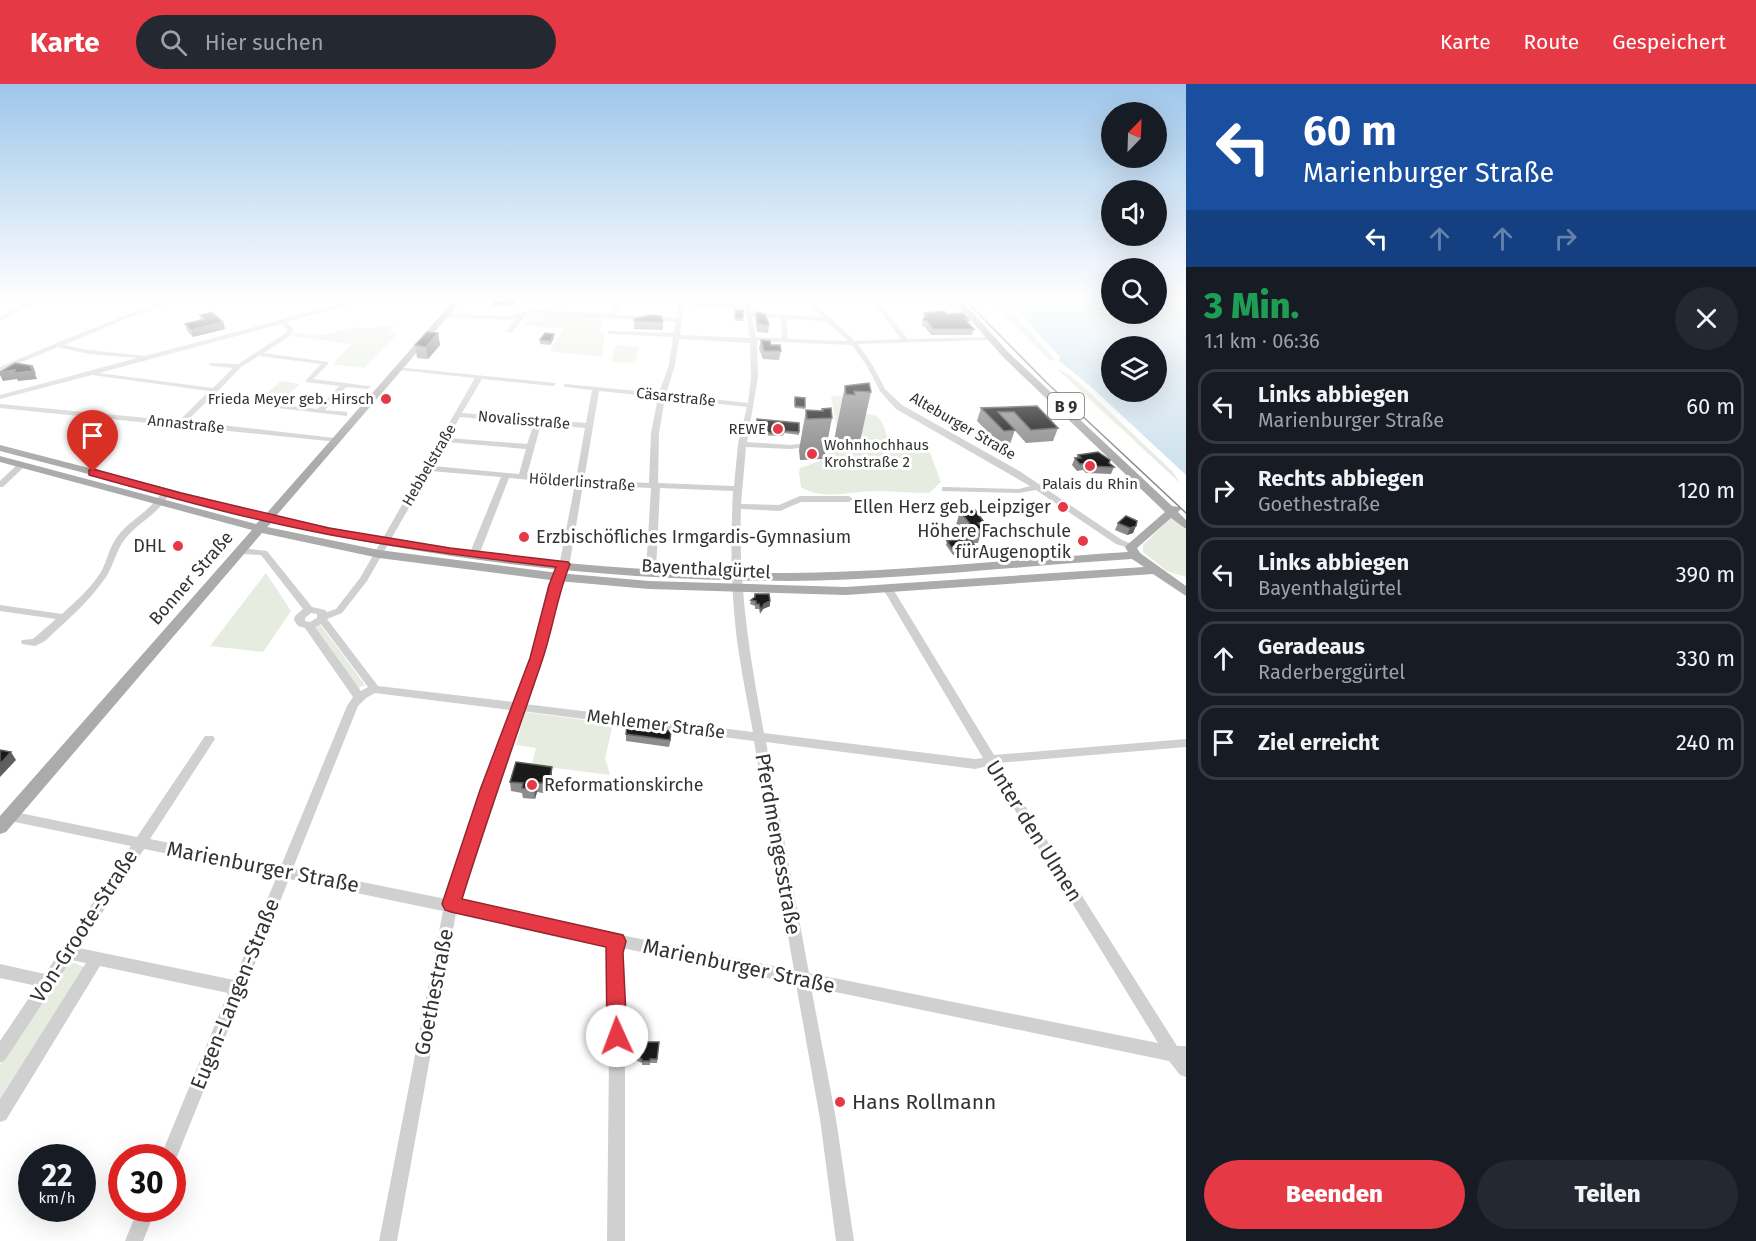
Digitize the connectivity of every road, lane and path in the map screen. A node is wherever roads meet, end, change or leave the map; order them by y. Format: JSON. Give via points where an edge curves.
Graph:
{"nodes":[{"id":1,"x":35,"y":354,"type":"edge"},
{"id":2,"x":112,"y":354,"type":"edge"},
{"id":3,"x":163,"y":354,"type":"edge"},
{"id":4,"x":256,"y":354,"type":"joint"},
{"id":5,"x":411,"y":354,"type":"edge"},
{"id":6,"x":674,"y":354,"type":"edge"},
{"id":7,"x":754,"y":354,"type":"edge"},
{"id":8,"x":861,"y":354,"type":"edge"},
{"id":9,"x":1007,"y":354,"type":"edge"},
{"id":10,"x":1013,"y":354,"type":"edge"},
{"id":11,"x":144,"y":359,"type":"junction"},
{"id":12,"x":212,"y":364,"type":"dead end"},
{"id":13,"x":239,"y":366,"type":"junction"},
{"id":14,"x":399,"y":368,"type":"junction"},
{"id":15,"x":0,"y":369,"type":"edge"},
{"id":16,"x":91,"y":372,"type":"junction"},
{"id":17,"x":480,"y":376,"type":"junction"},
{"id":18,"x":553,"y":384,"type":"dead end"},
{"id":19,"x":345,"y":385,"type":"junction"},
{"id":20,"x":566,"y":385,"type":"dead end"},
{"id":21,"x":367,"y":387,"type":"dead end"},
{"id":22,"x":596,"y":389,"type":"junction"},
{"id":23,"x":214,"y":390,"type":"junction"},
{"id":24,"x":662,"y":396,"type":"junction"},
{"id":25,"x":0,"y":397,"type":"edge"},
{"id":26,"x":205,"y":398,"type":"junction"},
{"id":27,"x":750,"y":405,"type":"junction"},
{"id":28,"x":0,"y":406,"type":"edge"},
{"id":29,"x":320,"y":411,"type":"junction"},
{"id":30,"x":344,"y":414,"type":"dead end"},
{"id":31,"x":458,"y":415,"type":"junction"},
{"id":32,"x":538,"y":421,"type":"junction"},
{"id":33,"x":181,"y":423,"type":"junction"},
{"id":34,"x":590,"y":426,"type":"junction"},
{"id":35,"x":335,"y":440,"type":"junction"},
{"id":36,"x":444,"y":440,"type":"junction"},
{"id":37,"x":742,"y":444,"type":"junction"},
{"id":38,"x":815,"y":444,"type":"edge"},
{"id":39,"x":531,"y":447,"type":"junction"},
{"id":40,"x":1,"y":455,"type":"edge"},
{"id":41,"x":45,"y":459,"type":"junction"},
{"id":42,"x":20,"y":464,"type":"junction"},
{"id":43,"x":428,"y":468,"type":"junction"},
{"id":44,"x":100,"y":475,"type":"junction"},
{"id":45,"x":506,"y":475,"type":"junction"},
{"id":46,"x":522,"y":477,"type":"junction"},
{"id":47,"x":81,"y":482,"type":"junction"},
{"id":48,"x":579,"y":482,"type":"junction"},
{"id":49,"x":0,"y":485,"type":"edge"},
{"id":50,"x":655,"y":487,"type":"junction"},
{"id":51,"x":1037,"y":487,"type":"junction"},
{"id":52,"x":737,"y":489,"type":"junction"},
{"id":53,"x":945,"y":489,"type":"dead end"},
{"id":54,"x":164,"y":498,"type":"junction"},
{"id":55,"x":849,"y":499,"type":"dead end"},
{"id":56,"x":737,"y":506,"type":"junction"},
{"id":57,"x":1173,"y":510,"type":"junction"},
{"id":58,"x":268,"y":518,"type":"junction"},
{"id":59,"x":223,"y":520,"type":"junction"},
{"id":60,"x":1186,"y":520,"type":"edge"},
{"id":61,"x":1186,"y":526,"type":"edge"},
{"id":62,"x":258,"y":529,"type":"junction"},
{"id":63,"x":275,"y":534,"type":"junction"},
{"id":64,"x":351,"y":535,"type":"junction"},
{"id":65,"x":385,"y":541,"type":"junction"},
{"id":66,"x":245,"y":545,"type":"junction"},
{"id":67,"x":340,"y":547,"type":"junction"},
{"id":68,"x":1134,"y":550,"type":"junction"},
{"id":69,"x":379,"y":554,"type":"junction"},
{"id":70,"x":474,"y":555,"type":"junction"},
{"id":71,"x":564,"y":564,"type":"junction"},
{"id":72,"x":1151,"y":566,"type":"junction"},
{"id":73,"x":651,"y":571,"type":"junction"},
{"id":74,"x":890,"y":574,"type":"junction"},
{"id":75,"x":871,"y":575,"type":"junction"},
{"id":76,"x":558,"y":577,"type":"junction"},
{"id":77,"x":737,"y":583,"type":"junction"},
{"id":78,"x":1183,"y":587,"type":"edge"},
{"id":79,"x":889,"y":589,"type":"junction"},
{"id":80,"x":0,"y":608,"type":"edge"},
{"id":81,"x":309,"y":610,"type":"junction"},
{"id":82,"x":63,"y":617,"type":"junction"},
{"id":83,"x":323,"y":618,"type":"junction"},
{"id":84,"x":308,"y":625,"type":"junction"},
{"id":85,"x":26,"y":642,"type":"dead end"},
{"id":86,"x":375,"y":689,"type":"junction"},
{"id":87,"x":359,"y":697,"type":"junction"},
{"id":88,"x":519,"y":706,"type":"junction"},
{"id":89,"x":759,"y":736,"type":"junction"},
{"id":90,"x":209,"y":738,"type":"dead end"},
{"id":91,"x":1186,"y":743,"type":"edge"},
{"id":92,"x":991,"y":762,"type":"junction"},
{"id":93,"x":5,"y":821,"type":"edge"},
{"id":94,"x":140,"y":842,"type":"junction"},
{"id":95,"x":285,"y":872,"type":"junction"},
{"id":96,"x":451,"y":904,"type":"junction"},
{"id":97,"x":617,"y":941,"type":"junction"},
{"id":98,"x":66,"y":952,"type":"junction"},
{"id":99,"x":97,"y":958,"type":"junction"},
{"id":100,"x":0,"y":970,"type":"edge"},
{"id":101,"x":802,"y":980,"type":"junction"},
{"id":102,"x":47,"y":981,"type":"junction"},
{"id":103,"x":238,"y":988,"type":"junction"},
{"id":104,"x":1180,"y":1054,"type":"edge"},
{"id":105,"x":0,"y":1055,"type":"edge"},
{"id":106,"x":1186,"y":1069,"type":"edge"},
{"id":107,"x":0,"y":1114,"type":"edge"},
{"id":108,"x":174,"y":1144,"type":"edge"},
{"id":109,"x":142,"y":1222,"type":"edge"},
{"id":110,"x":134,"y":1241,"type":"edge"},
{"id":111,"x":388,"y":1241,"type":"edge"},
{"id":112,"x":616,"y":1241,"type":"edge"},
{"id":113,"x":845,"y":1241,"type":"edge"}],
"edges":[{"from":1,"to":15,"type":"street"},
{"from":2,"to":11,"type":"street"},
{"from":3,"to":11,"type":"street"},
{"from":4,"to":13,"type":"street"},
{"from":4,"to":19,"type":"street","via":[[326,363],[308,381]]},
{"from":5,"to":14,"type":"main road","name":"Bonner Straße"},
{"from":6,"to":24,"type":"street"},
{"from":7,"to":27,"type":"street","name":"Pferdmengesstraße"},
{"from":8,"to":51,"type":"street","name":"Alteburger Straße","via":[[882,390],[910,414]]},
{"from":9,"to":57,"type":"main road","number":"B 9"},
{"from":10,"to":57,"type":"main road","number":"B 9"},
{"from":11,"to":16,"type":"street"},
{"from":12,"to":13,"type":"street"},
{"from":13,"to":23,"type":"street"},
{"from":14,"to":17,"type":"street"},
{"from":14,"to":35,"type":"main road","name":"Bonner Straße"},
{"from":16,"to":23,"type":"street"},
{"from":16,"to":25,"type":"street"},
{"from":17,"to":18,"type":"street"},
{"from":17,"to":31,"type":"street","name":"Hebbelstraße"},
{"from":19,"to":21,"type":"street"},
{"from":19,"to":29,"type":"street"},
{"from":20,"to":22,"type":"street","name":"Cäsarstraße"},
{"from":22,"to":24,"type":"street","name":"Cäsarstraße"},
{"from":22,"to":34,"type":"street","name":"Goethestraße"},
{"from":23,"to":26,"type":"street"},
{"from":24,"to":27,"type":"street","name":"Cäsarstraße"},
{"from":24,"to":50,"type":"street","via":[[655,433]]},
{"from":26,"to":29,"type":"street"},
{"from":26,"to":33,"type":"street"},
{"from":27,"to":37,"type":"street","name":"Pferdmengesstraße"},
{"from":28,"to":33,"type":"street","name":"Annastraße"},
{"from":29,"to":30,"type":"street"},
{"from":31,"to":32,"type":"street","name":"Novalisstraße"},
{"from":31,"to":36,"type":"street","name":"Hebbelstraße"},
{"from":32,"to":34,"type":"street","name":"Novalisstraße"},
{"from":32,"to":39,"type":"street"},
{"from":33,"to":35,"type":"street","name":"Annastraße"},
{"from":34,"to":48,"type":"street","name":"Goethestraße"},
{"from":35,"to":58,"type":"main road","name":"Bonner Straße"},
{"from":36,"to":39,"type":"street"},
{"from":36,"to":43,"type":"street","name":"Hebbelstraße"},
{"from":37,"to":38,"type":"street"},
{"from":37,"to":52,"type":"street","name":"Pferdmengesstraße"},
{"from":39,"to":46,"type":"street"},
{"from":40,"to":41,"type":"main road","via":[[19,452]]},
{"from":40,"to":42,"type":"main road"},
{"from":41,"to":42,"type":"main road","via":[[27,459]]},
{"from":41,"to":44,"type":"main road"},
{"from":42,"to":47,"type":"main road"},
{"from":42,"to":49,"type":"street"},
{"from":43,"to":45,"type":"street","name":"Hölderlinstraße"},
{"from":43,"to":65,"type":"street","name":"Hebbelstraße"},
{"from":44,"to":47,"type":"main road"},
{"from":44,"to":54,"type":"main road"},
{"from":45,"to":46,"type":"street","name":"Hölderlinstraße"},
{"from":45,"to":70,"type":"street"},
{"from":46,"to":48,"type":"street","name":"Hölderlinstraße"},
{"from":47,"to":54,"type":"main road"},
{"from":48,"to":50,"type":"street","name":"Hölderlinstraße"},
{"from":48,"to":71,"type":"street","name":"Goethestraße"},
{"from":50,"to":52,"type":"street","name":"Hölderlinstraße"},
{"from":50,"to":73,"type":"street"},
{"from":51,"to":53,"type":"street","via":[[1019,491]]},
{"from":51,"to":68,"type":"street","name":"Alteburger Straße"},
{"from":52,"to":56,"type":"street","name":"Pferdmengesstraße"},
{"from":54,"to":58,"type":"main road","name":"Bayenthalgürtel"},
{"from":54,"to":59,"type":"main road","name":"Bayenthalgürtel"},
{"from":54,"to":82,"type":"street","via":[[120,539],[103,575]]},
{"from":55,"to":56,"type":"street","via":[[800,500],[780,508]]},
{"from":56,"to":77,"type":"street","name":"Pferdmengesstraße"},
{"from":57,"to":60,"type":"main road","number":"B 9"},
{"from":57,"to":61,"type":"main road","number":"B 9"},
{"from":57,"to":68,"type":"main road"},
{"from":58,"to":62,"type":"main road","name":"Bonner Straße"},
{"from":58,"to":64,"type":"main road","name":"Bayenthalgürtel"},
{"from":59,"to":62,"type":"main road","name":"Bayenthalgürtel"},
{"from":59,"to":66,"type":"main road"},
{"from":62,"to":63,"type":"main road","name":"Bayenthalgürtel"},
{"from":62,"to":66,"type":"main road","name":"Bonner Straße"},
{"from":63,"to":66,"type":"main road","via":[[254,538]]},
{"from":63,"to":67,"type":"main road","name":"Bayenthalgürtel"},
{"from":64,"to":65,"type":"main road","name":"Bayenthalgürtel"},
{"from":64,"to":67,"type":"main road"},
{"from":65,"to":69,"type":"street","name":"Hebbelstraße"},
{"from":65,"to":70,"type":"main road","name":"Bayenthalgürtel"},
{"from":66,"to":81,"type":"street","via":[[266,556]]},
{"from":66,"to":93,"type":"main road","name":"Bonner Straße"},
{"from":67,"to":69,"type":"main road","name":"Bayenthalgürtel"},
{"from":68,"to":72,"type":"main road","name":"Alteburger Straße"},
{"from":68,"to":74,"type":"main road","name":"Bayenthalgürtel"},
{"from":69,"to":76,"type":"main road","name":"Bayenthalgürtel"},
{"from":69,"to":83,"type":"street","name":"Hebbelstraße","via":[[339,611]]},
{"from":70,"to":71,"type":"main road","name":"Bayenthalgürtel"},
{"from":71,"to":73,"type":"main road","name":"Bayenthalgürtel"},
{"from":71,"to":76,"type":"street","name":"Goethestraße"},
{"from":72,"to":78,"type":"main road","name":"Alteburger Straße"},
{"from":72,"to":79,"type":"main road","name":"Bayenthalgürtel"},
{"from":73,"to":77,"type":"main road","name":"Bayenthalgürtel"},
{"from":74,"to":75,"type":"main road","name":"Bayenthalgürtel"},
{"from":74,"to":79,"type":"main road","via":[[898,581]]},
{"from":75,"to":77,"type":"main road","name":"Bayenthalgürtel"},
{"from":75,"to":79,"type":"main road","via":[[870,582]]},
{"from":76,"to":77,"type":"main road","name":"Bayenthalgürtel"},
{"from":76,"to":88,"type":"street","name":"Goethestraße"},
{"from":77,"to":79,"type":"main road","name":"Bayenthalgürtel"},
{"from":77,"to":89,"type":"street","name":"Pferdmengesstraße","via":[[744,653]]},
{"from":79,"to":92,"type":"street","name":"Unter den Ulmen"},
{"from":80,"to":82,"type":"street"},
{"from":81,"to":83,"type":"street","via":[[319,611]]},
{"from":81,"to":84,"type":"street","via":[[299,620]]},
{"from":82,"to":85,"type":"street","via":[[41,639]]},
{"from":83,"to":84,"type":"street","name":"Hebbelstraße"},
{"from":83,"to":86,"type":"street"},
{"from":84,"to":87,"type":"street"},
{"from":86,"to":87,"type":"street"},
{"from":86,"to":88,"type":"street","name":"Mehlemer Straße"},
{"from":87,"to":95,"type":"street","name":"Eugen-Langen-Straße"},
{"from":88,"to":89,"type":"street","name":"Mehlemer Straße"},
{"from":88,"to":96,"type":"street","name":"Goethestraße"},
{"from":89,"to":92,"type":"street","name":"Mehlemer Straße","via":[[975,764]]},
{"from":89,"to":101,"type":"street","name":"Pferdmengesstraße"},
{"from":90,"to":94,"type":"street","name":"Von-Groote-Straße"},
{"from":91,"to":92,"type":"street","name":"Mehlemer Straße","via":[[1011,757]]},
{"from":92,"to":104,"type":"street","name":"Unter den Ulmen"},
{"from":93,"to":94,"type":"street","name":"Marienburger Straße"},
{"from":94,"to":95,"type":"street","name":"Marienburger Straße"},
{"from":94,"to":98,"type":"street","name":"Von-Groote-Straße"},
{"from":95,"to":96,"type":"street","name":"Marienburger Straße"},
{"from":95,"to":103,"type":"street","name":"Eugen-Langen-Straße"},
{"from":96,"to":97,"type":"street","name":"Marienburger Straße"},
{"from":96,"to":111,"type":"street","name":"Goethestraße"},
{"from":97,"to":101,"type":"street","name":"Marienburger Straße"},
{"from":97,"to":112,"type":"street"},
{"from":98,"to":99,"type":"street"},
{"from":98,"to":102,"type":"street","name":"Von-Groote-Straße"},
{"from":99,"to":103,"type":"street"},
{"from":99,"to":107,"type":"street","name":"Von-Groote-Straße"},
{"from":100,"to":102,"type":"street"},
{"from":101,"to":104,"type":"street","name":"Marienburger Straße"},
{"from":101,"to":113,"type":"street","name":"Pferdmengesstraße","via":[[828,1119]]},
{"from":102,"to":105,"type":"street","name":"Von-Groote-Straße"},
{"from":103,"to":108,"type":"street","name":"Eugen-Langen-Straße"},
{"from":104,"to":106,"type":"street","name":"Unter den Ulmen"},
{"from":109,"to":110,"type":"street"}]}
